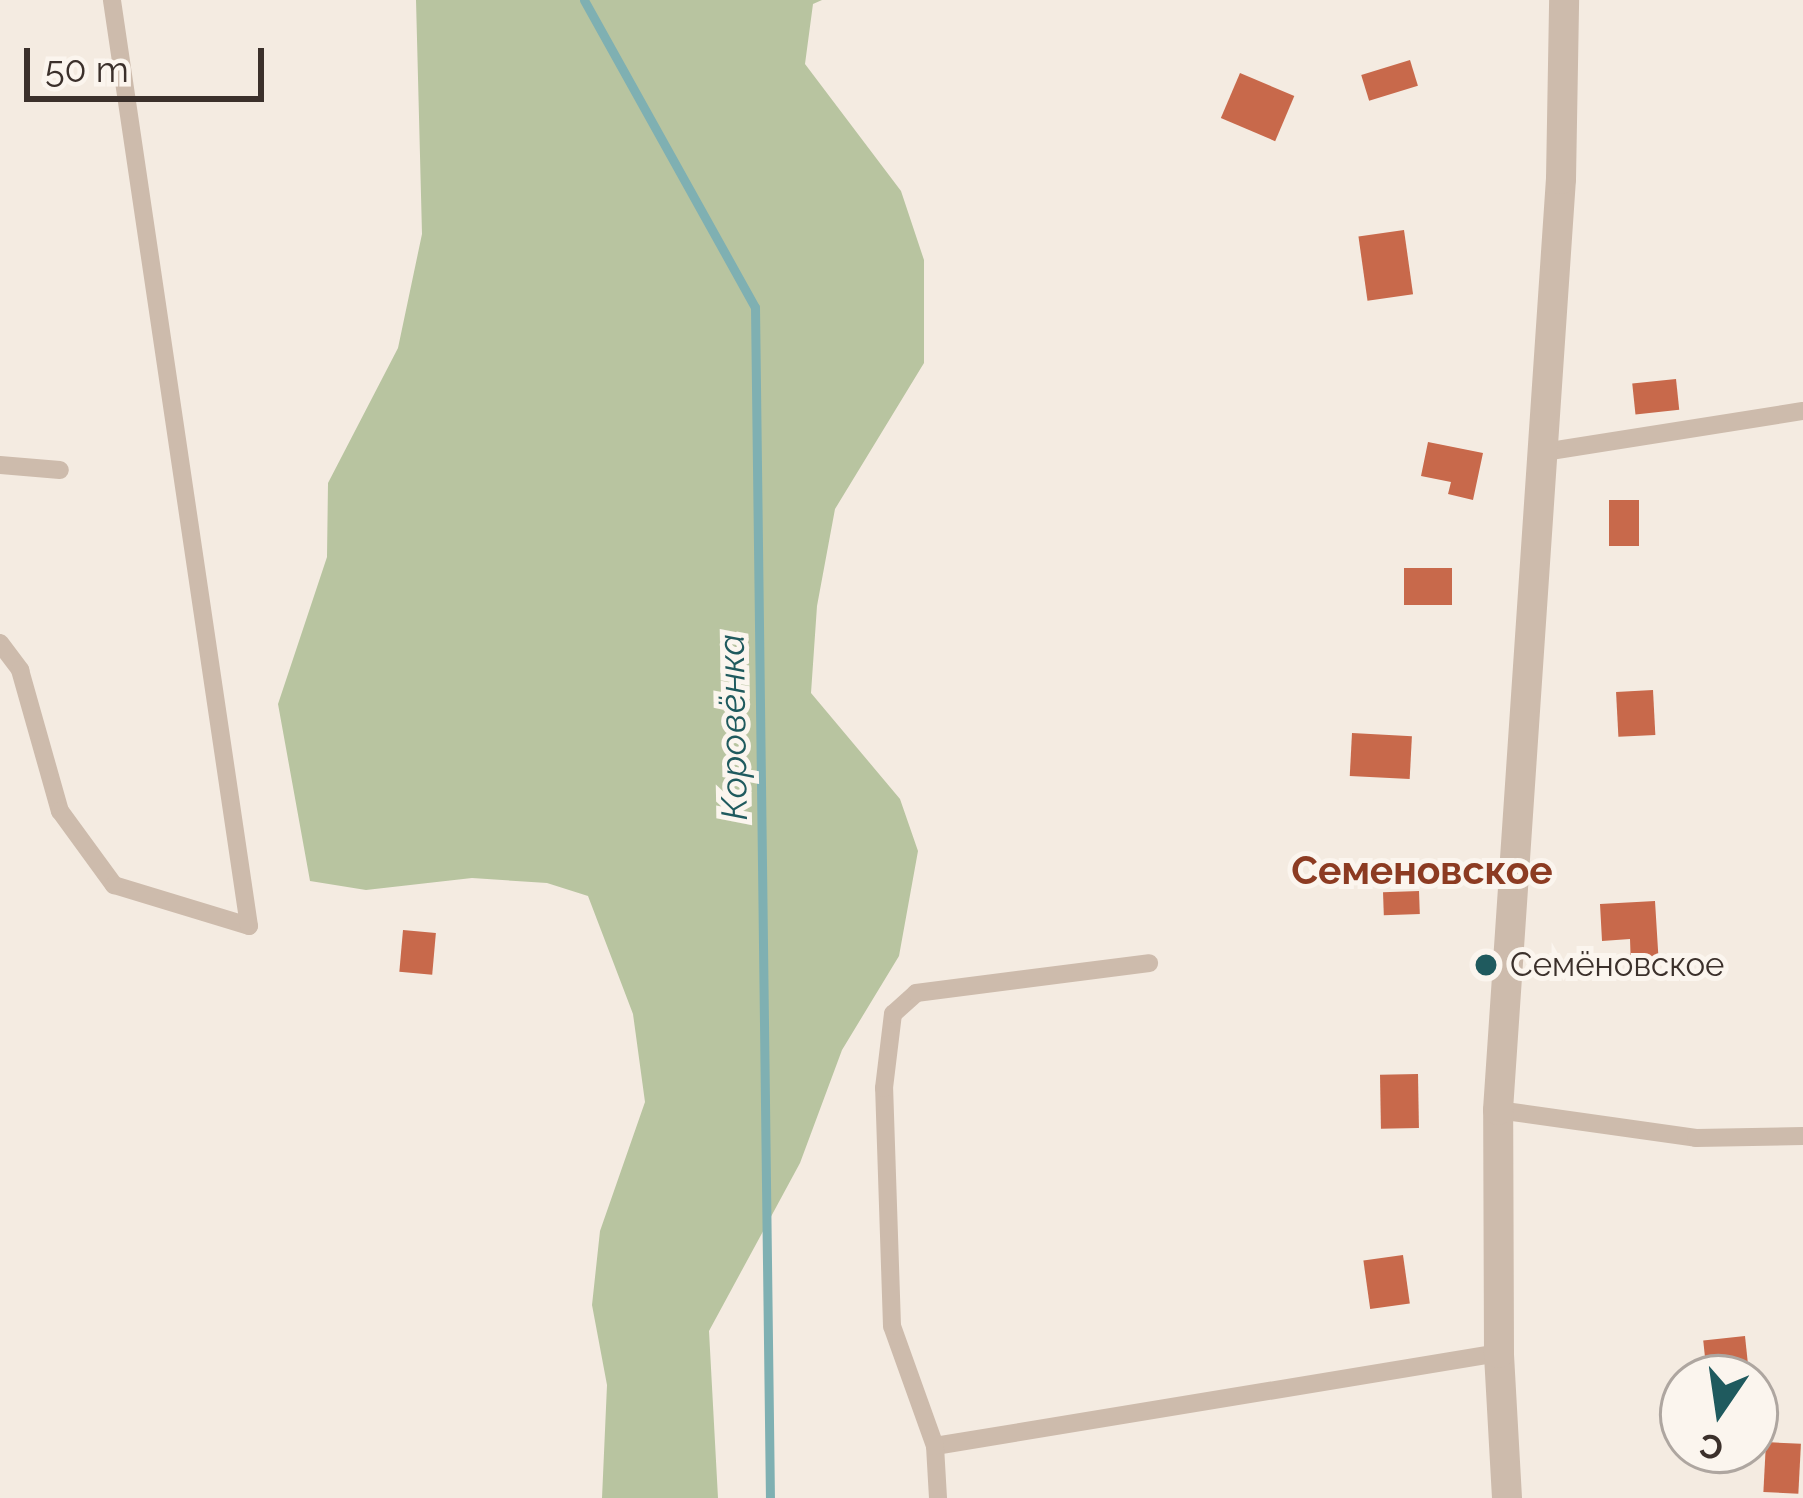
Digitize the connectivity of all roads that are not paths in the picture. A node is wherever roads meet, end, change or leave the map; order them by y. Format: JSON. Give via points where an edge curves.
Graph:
{"nodes":[{"id":1,"x":112,"y":0,"type":"edge"},
{"id":2,"x":1564,"y":0,"type":"edge"},
{"id":3,"x":1803,"y":411,"type":"edge"},
{"id":4,"x":1544,"y":452,"type":"junction"},
{"id":5,"x":0,"y":464,"type":"edge"},
{"id":6,"x":59,"y":470,"type":"dead end"},
{"id":7,"x":0,"y":643,"type":"edge"},
{"id":8,"x":1149,"y":963,"type":"dead end"},
{"id":9,"x":1498,"y":1110,"type":"junction"},
{"id":10,"x":1803,"y":1136,"type":"edge"},
{"id":11,"x":1499,"y":1353,"type":"junction"},
{"id":12,"x":935,"y":1447,"type":"junction"},
{"id":13,"x":938,"y":1498,"type":"edge"},
{"id":14,"x":1507,"y":1498,"type":"edge"}],
"edges":[{"from":1,"to":7,"type":"lane","via":[[249,926],[114,885],[60,811],[20,670]]},
{"from":2,"to":4,"type":"street"},
{"from":3,"to":4,"type":"lane"},
{"from":4,"to":9,"type":"street"},
{"from":5,"to":6,"type":"lane"},
{"from":8,"to":12,"type":"lane","via":[[916,993],[893,1014],[884,1088],[892,1326]]},
{"from":9,"to":10,"type":"lane","via":[[1696,1138]]},
{"from":9,"to":11,"type":"street"},
{"from":11,"to":12,"type":"lane"},
{"from":11,"to":14,"type":"street"},
{"from":12,"to":13,"type":"lane"}]}
